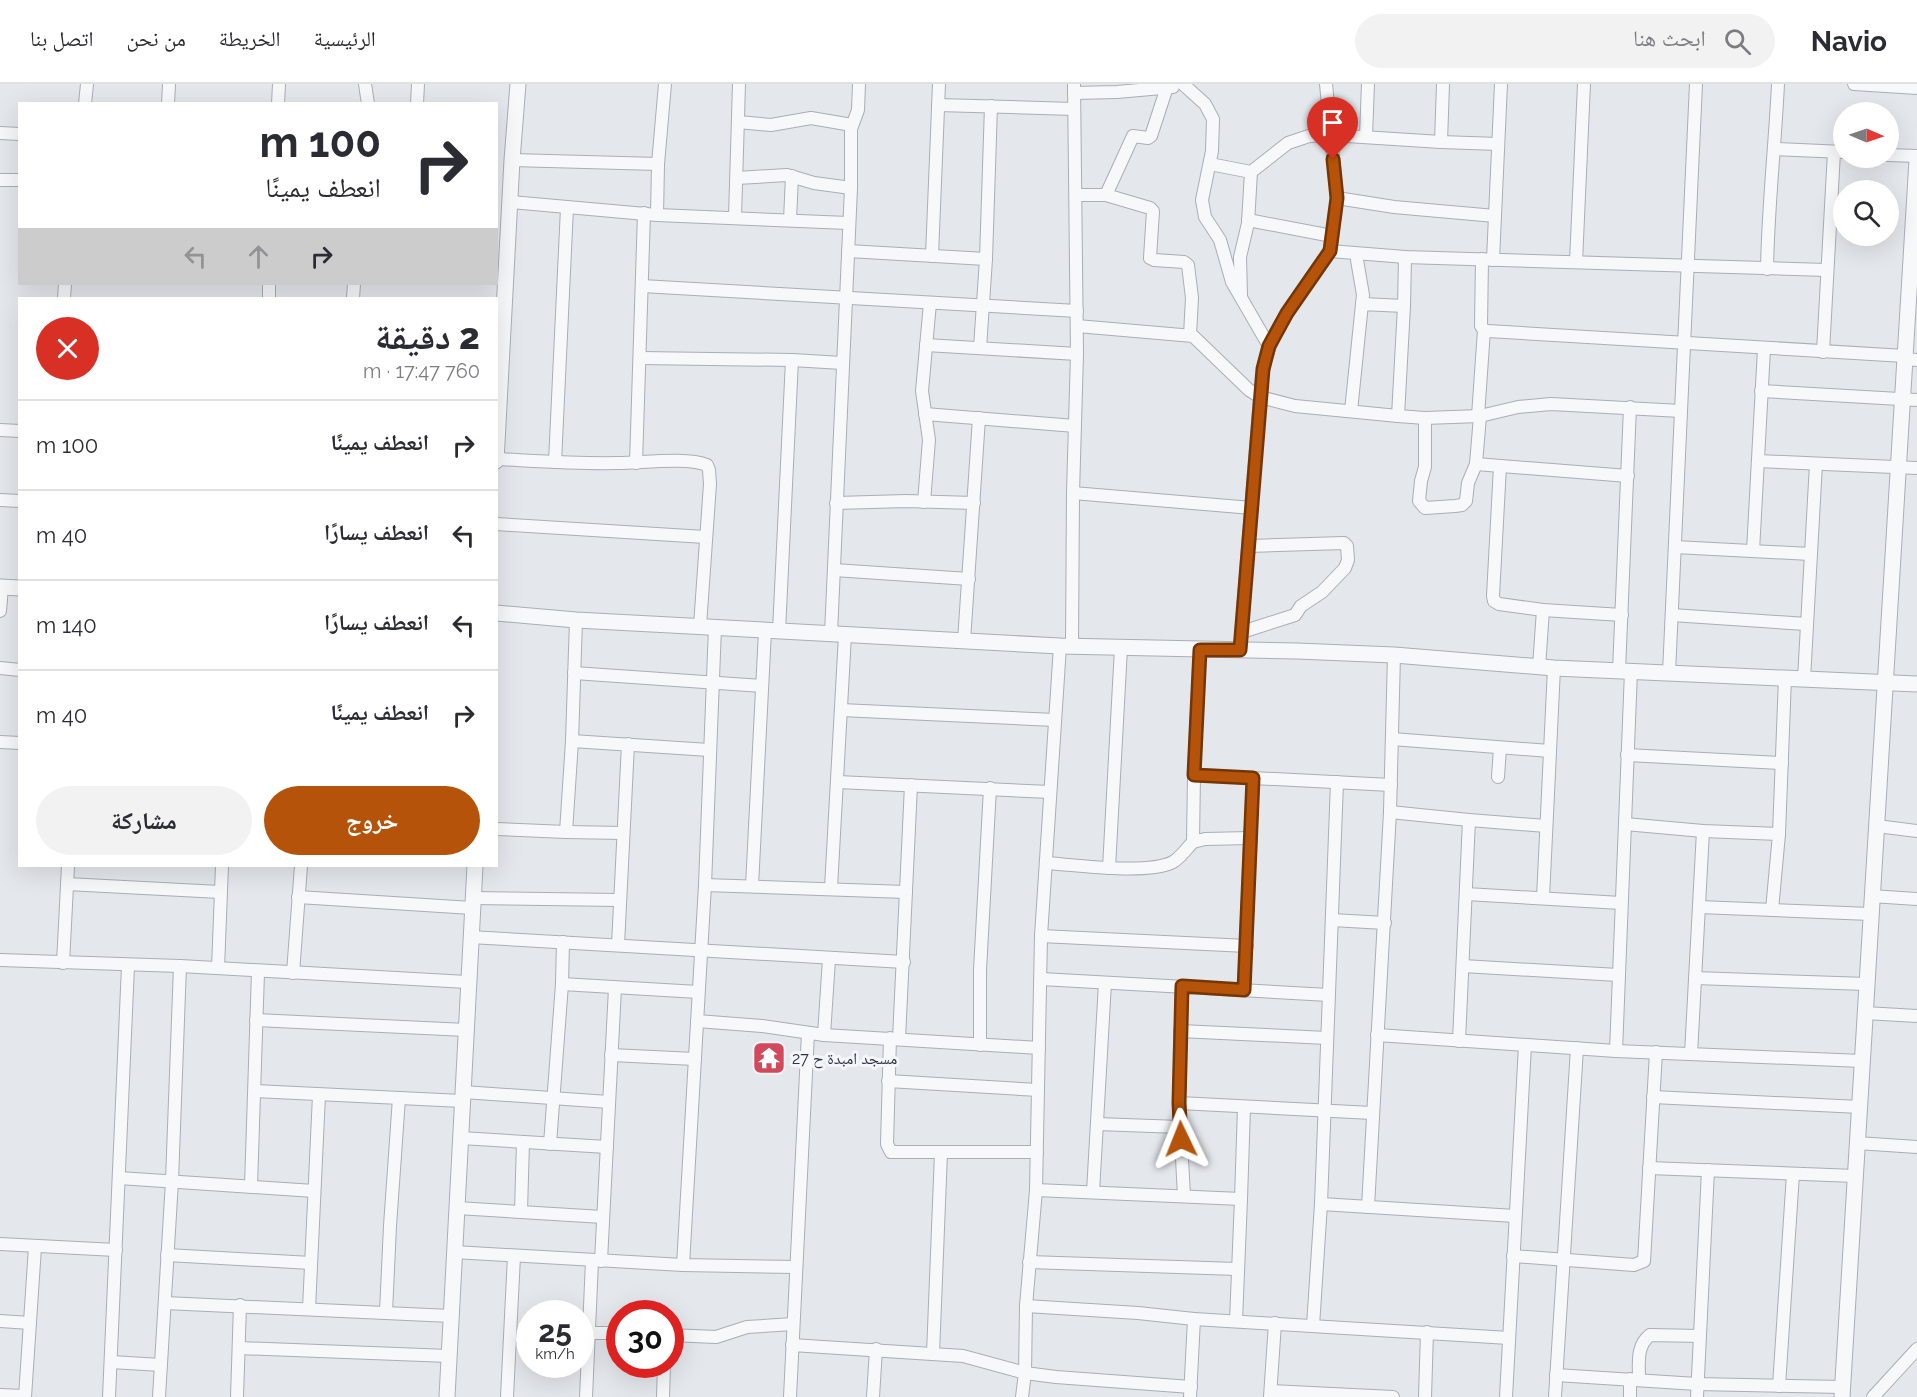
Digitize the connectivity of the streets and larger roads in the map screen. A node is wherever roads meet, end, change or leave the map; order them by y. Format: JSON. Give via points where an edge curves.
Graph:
{"nodes":[{"id":1,"x":87,"y":84,"type":"edge"},
{"id":2,"x":169,"y":84,"type":"edge"},
{"id":3,"x":279,"y":84,"type":"edge"},
{"id":4,"x":365,"y":84,"type":"edge"},
{"id":5,"x":418,"y":84,"type":"edge"},
{"id":6,"x":518,"y":84,"type":"edge"},
{"id":7,"x":665,"y":84,"type":"edge"},
{"id":8,"x":739,"y":84,"type":"edge"},
{"id":9,"x":859,"y":84,"type":"edge"},
{"id":10,"x":939,"y":84,"type":"edge"},
{"id":11,"x":1368,"y":84,"type":"edge"},
{"id":12,"x":1443,"y":84,"type":"edge"},
{"id":13,"x":1501,"y":84,"type":"edge"},
{"id":14,"x":1584,"y":84,"type":"edge"},
{"id":15,"x":1696,"y":84,"type":"edge"},
{"id":16,"x":1778,"y":84,"type":"edge"},
{"id":17,"x":1854,"y":84,"type":"edge"},
{"id":18,"x":1184,"y":85,"type":"edge"},
{"id":19,"x":1325,"y":85,"type":"edge"},
{"id":20,"x":1150,"y":87,"type":"edge"},
{"id":21,"x":1167,"y":87,"type":"junction"},
{"id":22,"x":1917,"y":88,"type":"edge"},
{"id":23,"x":1074,"y":89,"type":"edge"},
{"id":24,"x":85,"y":102,"type":"edge"},
{"id":25,"x":168,"y":102,"type":"edge"},
{"id":26,"x":278,"y":102,"type":"edge"},
{"id":27,"x":368,"y":102,"type":"edge"},
{"id":28,"x":417,"y":102,"type":"edge"},
{"id":29,"x":938,"y":105,"type":"junction"},
{"id":30,"x":991,"y":106,"type":"junction"},
{"id":31,"x":1074,"y":109,"type":"junction"},
{"id":32,"x":738,"y":122,"type":"junction"},
{"id":33,"x":852,"y":125,"type":"junction"},
{"id":34,"x":0,"y":133,"type":"edge"},
{"id":35,"x":18,"y":135,"type":"edge"},
{"id":36,"x":1331,"y":135,"type":"junction"},
{"id":37,"x":1366,"y":136,"type":"junction"},
{"id":38,"x":1441,"y":142,"type":"junction"},
{"id":39,"x":1498,"y":144,"type":"junction"},
{"id":40,"x":1775,"y":149,"type":"junction"},
{"id":41,"x":1833,"y":152,"type":"edge"},
{"id":42,"x":1899,"y":156,"type":"edge"},
{"id":43,"x":1917,"y":158,"type":"edge"},
{"id":44,"x":512,"y":160,"type":"junction"},
{"id":45,"x":658,"y":164,"type":"junction"},
{"id":46,"x":1210,"y":164,"type":"junction"},
{"id":47,"x":1837,"y":168,"type":"edge"},
{"id":48,"x":1251,"y":172,"type":"junction"},
{"id":49,"x":792,"y":176,"type":"junction"},
{"id":50,"x":737,"y":178,"type":"junction"},
{"id":51,"x":0,"y":180,"type":"edge"},
{"id":52,"x":18,"y":180,"type":"edge"},
{"id":53,"x":851,"y":188,"type":"junction"},
{"id":54,"x":1076,"y":195,"type":"junction"},
{"id":55,"x":1107,"y":195,"type":"junction"},
{"id":56,"x":1337,"y":198,"type":"junction"},
{"id":57,"x":511,"y":202,"type":"junction"},
{"id":58,"x":567,"y":208,"type":"junction"},
{"id":59,"x":644,"y":213,"type":"junction"},
{"id":60,"x":657,"y":214,"type":"junction"},
{"id":61,"x":1495,"y":216,"type":"junction"},
{"id":62,"x":735,"y":217,"type":"junction"},
{"id":63,"x":790,"y":220,"type":"junction"},
{"id":64,"x":1248,"y":220,"type":"junction"},
{"id":65,"x":848,"y":223,"type":"junction"},
{"id":66,"x":1332,"y":236,"type":"junction"},
{"id":67,"x":848,"y":251,"type":"junction"},
{"id":68,"x":1330,"y":251,"type":"junction"},
{"id":69,"x":1356,"y":254,"type":"junction"},
{"id":70,"x":932,"y":256,"type":"junction"},
{"id":71,"x":1405,"y":257,"type":"junction"},
{"id":72,"x":986,"y":259,"type":"junction"},
{"id":73,"x":1488,"y":259,"type":"junction"},
{"id":74,"x":1576,"y":262,"type":"junction"},
{"id":75,"x":1688,"y":266,"type":"junction"},
{"id":76,"x":1767,"y":269,"type":"junction"},
{"id":77,"x":1826,"y":270,"type":"junction"},
{"id":78,"x":501,"y":280,"type":"edge"},
{"id":79,"x":642,"y":286,"type":"junction"},
{"id":80,"x":845,"y":297,"type":"junction"},
{"id":81,"x":1241,"y":299,"type":"junction"},
{"id":82,"x":930,"y":303,"type":"junction"},
{"id":83,"x":1362,"y":304,"type":"junction"},
{"id":84,"x":982,"y":305,"type":"junction"},
{"id":85,"x":1404,"y":306,"type":"junction"},
{"id":86,"x":1077,"y":311,"type":"junction"},
{"id":87,"x":500,"y":325,"type":"edge"},
{"id":88,"x":1077,"y":326,"type":"junction"},
{"id":89,"x":1484,"y":330,"type":"junction"},
{"id":90,"x":1190,"y":335,"type":"junction"},
{"id":91,"x":1685,"y":342,"type":"junction"},
{"id":92,"x":926,"y":345,"type":"junction"},
{"id":93,"x":1269,"y":346,"type":"junction"},
{"id":94,"x":980,"y":348,"type":"junction"},
{"id":95,"x":1764,"y":349,"type":"junction"},
{"id":96,"x":1823,"y":352,"type":"junction"},
{"id":97,"x":1077,"y":354,"type":"junction"},
{"id":98,"x":640,"y":358,"type":"junction"},
{"id":99,"x":1909,"y":358,"type":"edge"},
{"id":100,"x":792,"y":360,"type":"junction"},
{"id":101,"x":842,"y":363,"type":"junction"},
{"id":102,"x":1761,"y":391,"type":"junction"},
{"id":103,"x":498,"y":393,"type":"edge"},
{"id":104,"x":1260,"y":397,"type":"junction"},
{"id":105,"x":1910,"y":400,"type":"edge"},
{"id":106,"x":1630,"y":407,"type":"junction"},
{"id":107,"x":1351,"y":411,"type":"junction"},
{"id":108,"x":1681,"y":411,"type":"junction"},
{"id":109,"x":925,"y":414,"type":"junction"},
{"id":110,"x":1398,"y":416,"type":"junction"},
{"id":111,"x":1479,"y":416,"type":"junction"},
{"id":112,"x":979,"y":418,"type":"junction"},
{"id":113,"x":1425,"y":418,"type":"junction"},
{"id":114,"x":1075,"y":426,"type":"junction"},
{"id":115,"x":0,"y":430,"type":"edge"},
{"id":116,"x":18,"y":431,"type":"edge"},
{"id":117,"x":498,"y":460,"type":"edge"},
{"id":118,"x":1758,"y":461,"type":"junction"},
{"id":119,"x":555,"y":462,"type":"junction"},
{"id":120,"x":636,"y":463,"type":"junction"},
{"id":121,"x":1476,"y":464,"type":"junction"},
{"id":122,"x":1816,"y":464,"type":"junction"},
{"id":123,"x":1500,"y":466,"type":"junction"},
{"id":124,"x":1898,"y":467,"type":"junction"},
{"id":125,"x":1917,"y":468,"type":"edge"},
{"id":126,"x":1628,"y":477,"type":"junction"},
{"id":127,"x":1072,"y":493,"type":"junction"},
{"id":128,"x":0,"y":500,"type":"edge"},
{"id":129,"x":18,"y":501,"type":"edge"},
{"id":130,"x":924,"y":502,"type":"junction"},
{"id":131,"x":837,"y":503,"type":"junction"},
{"id":132,"x":974,"y":504,"type":"junction"},
{"id":133,"x":1252,"y":508,"type":"junction"},
{"id":134,"x":498,"y":524,"type":"edge"},
{"id":135,"x":705,"y":537,"type":"junction"},
{"id":136,"x":1249,"y":546,"type":"junction"},
{"id":137,"x":1675,"y":547,"type":"junction"},
{"id":138,"x":1753,"y":551,"type":"junction"},
{"id":139,"x":1810,"y":554,"type":"junction"},
{"id":140,"x":834,"y":570,"type":"junction"},
{"id":141,"x":969,"y":579,"type":"junction"},
{"id":142,"x":1,"y":587,"type":"edge"},
{"id":143,"x":18,"y":588,"type":"edge"},
{"id":144,"x":1543,"y":610,"type":"junction"},
{"id":145,"x":0,"y":611,"type":"edge"},
{"id":146,"x":498,"y":613,"type":"edge"},
{"id":147,"x":1622,"y":615,"type":"junction"},
{"id":148,"x":1672,"y":615,"type":"junction"},
{"id":149,"x":576,"y":620,"type":"junction"},
{"id":150,"x":1806,"y":624,"type":"junction"},
{"id":151,"x":707,"y":627,"type":"junction"},
{"id":152,"x":772,"y":631,"type":"junction"},
{"id":153,"x":1242,"y":632,"type":"junction"},
{"id":154,"x":838,"y":634,"type":"junction"},
{"id":155,"x":964,"y":641,"type":"junction"},
{"id":156,"x":1066,"y":646,"type":"junction"},
{"id":157,"x":1121,"y":648,"type":"junction"},
{"id":158,"x":1200,"y":650,"type":"junction"},
{"id":159,"x":1240,"y":650,"type":"junction"},
{"id":160,"x":1394,"y":655,"type":"junction"},
{"id":161,"x":0,"y":668,"type":"edge"},
{"id":162,"x":1547,"y":668,"type":"junction"},
{"id":163,"x":18,"y":670,"type":"edge"},
{"id":164,"x":1625,"y":671,"type":"junction"},
{"id":165,"x":574,"y":673,"type":"junction"},
{"id":166,"x":1669,"y":673,"type":"junction"},
{"id":167,"x":1785,"y":678,"type":"junction"},
{"id":168,"x":1804,"y":679,"type":"junction"},
{"id":169,"x":712,"y":682,"type":"junction"},
{"id":170,"x":1885,"y":683,"type":"junction"},
{"id":171,"x":1917,"y":684,"type":"edge"},
{"id":172,"x":762,"y":686,"type":"junction"},
{"id":173,"x":841,"y":710,"type":"junction"},
{"id":174,"x":1055,"y":720,"type":"junction"},
{"id":175,"x":1392,"y":739,"type":"junction"},
{"id":176,"x":572,"y":741,"type":"junction"},
{"id":177,"x":0,"y":742,"type":"edge"},
{"id":178,"x":18,"y":743,"type":"edge"},
{"id":179,"x":628,"y":744,"type":"junction"},
{"id":180,"x":1500,"y":748,"type":"junction"},
{"id":181,"x":710,"y":750,"type":"junction"},
{"id":182,"x":1550,"y":751,"type":"junction"},
{"id":183,"x":1627,"y":755,"type":"junction"},
{"id":184,"x":1782,"y":763,"type":"junction"},
{"id":185,"x":1194,"y":775,"type":"junction"},
{"id":186,"x":1498,"y":777,"type":"dead end"},
{"id":187,"x":1253,"y":778,"type":"junction"},
{"id":188,"x":838,"y":782,"type":"junction"},
{"id":189,"x":1337,"y":783,"type":"junction"},
{"id":190,"x":911,"y":785,"type":"junction"},
{"id":191,"x":1390,"y":785,"type":"junction"},
{"id":192,"x":990,"y":788,"type":"junction"},
{"id":193,"x":1050,"y":792,"type":"junction"},
{"id":194,"x":1390,"y":812,"type":"junction"},
{"id":195,"x":1469,"y":820,"type":"junction"},
{"id":196,"x":1625,"y":824,"type":"junction"},
{"id":197,"x":1546,"y":826,"type":"junction"},
{"id":198,"x":1876,"y":826,"type":"junction"},
{"id":199,"x":498,"y":829,"type":"edge"},
{"id":200,"x":1703,"y":831,"type":"junction"},
{"id":201,"x":1917,"y":831,"type":"edge"},
{"id":202,"x":566,"y":832,"type":"junction"},
{"id":203,"x":622,"y":833,"type":"junction"},
{"id":204,"x":1779,"y":834,"type":"junction"},
{"id":205,"x":1250,"y":838,"type":"junction"},
{"id":206,"x":1193,"y":842,"type":"junction"},
{"id":207,"x":1046,"y":863,"type":"junction"},
{"id":208,"x":68,"y":867,"type":"edge"},
{"id":209,"x":222,"y":867,"type":"edge"},
{"id":210,"x":301,"y":867,"type":"edge"},
{"id":211,"x":475,"y":867,"type":"edge"},
{"id":212,"x":1109,"y":868,"type":"junction"},
{"id":213,"x":67,"y":884,"type":"junction"},
{"id":214,"x":705,"y":885,"type":"junction"},
{"id":215,"x":752,"y":886,"type":"junction"},
{"id":216,"x":831,"y":888,"type":"junction"},
{"id":217,"x":220,"y":892,"type":"junction"},
{"id":218,"x":906,"y":892,"type":"junction"},
{"id":219,"x":1466,"y":894,"type":"junction"},
{"id":220,"x":1871,"y":896,"type":"junction"},
{"id":221,"x":298,"y":897,"type":"junction"},
{"id":222,"x":1543,"y":898,"type":"junction"},
{"id":223,"x":1917,"y":899,"type":"edge"},
{"id":224,"x":620,"y":900,"type":"junction"},
{"id":225,"x":472,"y":903,"type":"junction"},
{"id":226,"x":1621,"y":903,"type":"junction"},
{"id":227,"x":1699,"y":907,"type":"junction"},
{"id":228,"x":1772,"y":910,"type":"junction"},
{"id":229,"x":1870,"y":914,"type":"junction"},
{"id":230,"x":1332,"y":920,"type":"junction"},
{"id":231,"x":1384,"y":923,"type":"junction"},
{"id":232,"x":1041,"y":936,"type":"junction"},
{"id":233,"x":470,"y":937,"type":"junction"},
{"id":234,"x":563,"y":942,"type":"junction"},
{"id":235,"x":618,"y":945,"type":"junction"},
{"id":236,"x":1247,"y":946,"type":"junction"},
{"id":237,"x":700,"y":951,"type":"junction"},
{"id":238,"x":829,"y":958,"type":"junction"},
{"id":239,"x":0,"y":960,"type":"edge"},
{"id":240,"x":904,"y":962,"type":"junction"},
{"id":241,"x":63,"y":963,"type":"junction"},
{"id":242,"x":128,"y":966,"type":"junction"},
{"id":243,"x":180,"y":966,"type":"junction"},
{"id":244,"x":1463,"y":966,"type":"junction"},
{"id":245,"x":218,"y":968,"type":"junction"},
{"id":246,"x":258,"y":972,"type":"junction"},
{"id":247,"x":293,"y":973,"type":"junction"},
{"id":248,"x":1618,"y":975,"type":"junction"},
{"id":249,"x":1695,"y":978,"type":"junction"},
{"id":250,"x":1041,"y":979,"type":"junction"},
{"id":251,"x":467,"y":982,"type":"junction"},
{"id":252,"x":1105,"y":983,"type":"junction"},
{"id":253,"x":562,"y":984,"type":"junction"},
{"id":254,"x":1866,"y":984,"type":"junction"},
{"id":255,"x":1182,"y":986,"type":"junction"},
{"id":256,"x":615,"y":988,"type":"junction"},
{"id":257,"x":1244,"y":990,"type":"junction"},
{"id":258,"x":698,"y":992,"type":"junction"},
{"id":259,"x":1329,"y":995,"type":"junction"},
{"id":260,"x":1865,"y":1013,"type":"junction"},
{"id":261,"x":1917,"y":1016,"type":"edge"},
{"id":262,"x":256,"y":1020,"type":"junction"},
{"id":263,"x":697,"y":1021,"type":"junction"},
{"id":264,"x":465,"y":1030,"type":"junction"},
{"id":265,"x":1180,"y":1031,"type":"junction"},
{"id":266,"x":807,"y":1033,"type":"junction"},
{"id":267,"x":824,"y":1035,"type":"junction"},
{"id":268,"x":1377,"y":1035,"type":"junction"},
{"id":269,"x":1327,"y":1038,"type":"junction"},
{"id":270,"x":895,"y":1039,"type":"junction"},
{"id":271,"x":1459,"y":1041,"type":"junction"},
{"id":272,"x":980,"y":1045,"type":"junction"},
{"id":273,"x":1525,"y":1045,"type":"junction"},
{"id":274,"x":1040,"y":1048,"type":"junction"},
{"id":275,"x":1577,"y":1048,"type":"junction"},
{"id":276,"x":1616,"y":1051,"type":"junction"},
{"id":277,"x":1656,"y":1052,"type":"junction"},
{"id":278,"x":1691,"y":1054,"type":"junction"},
{"id":279,"x":611,"y":1055,"type":"junction"},
{"id":280,"x":695,"y":1059,"type":"junction"},
{"id":281,"x":1862,"y":1061,"type":"junction"},
{"id":282,"x":888,"y":1081,"type":"junction"},
{"id":283,"x":1038,"y":1090,"type":"junction"},
{"id":284,"x":255,"y":1091,"type":"junction"},
{"id":285,"x":319,"y":1095,"type":"junction"},
{"id":286,"x":462,"y":1097,"type":"junction"},
{"id":287,"x":1653,"y":1097,"type":"junction"},
{"id":288,"x":399,"y":1098,"type":"junction"},
{"id":289,"x":553,"y":1098,"type":"junction"},
{"id":290,"x":609,"y":1102,"type":"junction"},
{"id":291,"x":1179,"y":1103,"type":"junction"},
{"id":292,"x":1244,"y":1107,"type":"junction"},
{"id":293,"x":1860,"y":1107,"type":"junction"},
{"id":294,"x":1324,"y":1111,"type":"junction"},
{"id":295,"x":1372,"y":1113,"type":"junction"},
{"id":296,"x":1097,"y":1124,"type":"junction"},
{"id":297,"x":1180,"y":1127,"type":"junction"},
{"id":298,"x":461,"y":1138,"type":"junction"},
{"id":299,"x":523,"y":1142,"type":"junction"},
{"id":300,"x":1857,"y":1143,"type":"junction"},
{"id":301,"x":550,"y":1144,"type":"junction"},
{"id":302,"x":607,"y":1147,"type":"junction"},
{"id":303,"x":1917,"y":1147,"type":"edge"},
{"id":304,"x":1036,"y":1152,"type":"junction"},
{"id":305,"x":941,"y":1153,"type":"junction"},
{"id":306,"x":1649,"y":1168,"type":"junction"},
{"id":307,"x":1708,"y":1170,"type":"junction"},
{"id":308,"x":1793,"y":1174,"type":"junction"},
{"id":309,"x":1855,"y":1176,"type":"junction"},
{"id":310,"x":119,"y":1178,"type":"junction"},
{"id":311,"x":172,"y":1181,"type":"junction"},
{"id":312,"x":251,"y":1186,"type":"junction"},
{"id":313,"x":1036,"y":1190,"type":"junction"},
{"id":314,"x":314,"y":1191,"type":"junction"},
{"id":315,"x":1094,"y":1192,"type":"junction"},
{"id":316,"x":1184,"y":1196,"type":"junction"},
{"id":317,"x":1240,"y":1199,"type":"junction"},
{"id":318,"x":1321,"y":1204,"type":"junction"},
{"id":319,"x":1368,"y":1207,"type":"junction"},
{"id":320,"x":457,"y":1208,"type":"junction"},
{"id":321,"x":521,"y":1211,"type":"junction"},
{"id":322,"x":1515,"y":1216,"type":"junction"},
{"id":323,"x":603,"y":1217,"type":"junction"},
{"id":324,"x":0,"y":1244,"type":"edge"},
{"id":325,"x":34,"y":1247,"type":"junction"},
{"id":326,"x":116,"y":1250,"type":"junction"},
{"id":327,"x":454,"y":1252,"type":"junction"},
{"id":328,"x":167,"y":1255,"type":"junction"},
{"id":329,"x":514,"y":1256,"type":"junction"},
{"id":330,"x":1513,"y":1256,"type":"junction"},
{"id":331,"x":1563,"y":1259,"type":"junction"},
{"id":332,"x":596,"y":1261,"type":"junction"},
{"id":333,"x":1029,"y":1262,"type":"junction"},
{"id":334,"x":311,"y":1263,"type":"junction"},
{"id":335,"x":683,"y":1265,"type":"junction"},
{"id":336,"x":796,"y":1267,"type":"junction"},
{"id":337,"x":1237,"y":1269,"type":"junction"},
{"id":338,"x":592,"y":1300,"type":"edge"},
{"id":339,"x":165,"y":1303,"type":"junction"},
{"id":340,"x":240,"y":1305,"type":"junction"},
{"id":341,"x":1026,"y":1306,"type":"junction"},
{"id":342,"x":309,"y":1309,"type":"junction"},
{"id":343,"x":386,"y":1312,"type":"junction"},
{"id":344,"x":451,"y":1316,"type":"junction"},
{"id":345,"x":1194,"y":1319,"type":"junction"},
{"id":346,"x":0,"y":1321,"type":"edge"},
{"id":347,"x":1236,"y":1321,"type":"junction"},
{"id":348,"x":30,"y":1323,"type":"junction"},
{"id":349,"x":1275,"y":1323,"type":"junction"},
{"id":350,"x":793,"y":1324,"type":"junction"},
{"id":351,"x":1313,"y":1326,"type":"junction"},
{"id":352,"x":1427,"y":1332,"type":"junction"},
{"id":353,"x":684,"y":1336,"type":"edge"},
{"id":354,"x":1700,"y":1336,"type":"junction"},
{"id":355,"x":1509,"y":1338,"type":"junction"},
{"id":356,"x":792,"y":1345,"type":"junction"},
{"id":357,"x":239,"y":1348,"type":"junction"},
{"id":358,"x":1917,"y":1348,"type":"edge"},
{"id":359,"x":876,"y":1350,"type":"junction"},
{"id":360,"x":933,"y":1354,"type":"junction"},
{"id":361,"x":449,"y":1356,"type":"junction"},
{"id":362,"x":111,"y":1362,"type":"junction"},
{"id":363,"x":161,"y":1365,"type":"junction"},
{"id":364,"x":1024,"y":1373,"type":"junction"},
{"id":365,"x":1556,"y":1375,"type":"junction"},
{"id":366,"x":587,"y":1378,"type":"edge"},
{"id":367,"x":664,"y":1378,"type":"edge"},
{"id":368,"x":1634,"y":1379,"type":"junction"},
{"id":369,"x":1697,"y":1384,"type":"junction"},
{"id":370,"x":1779,"y":1386,"type":"junction"},
{"id":371,"x":1190,"y":1392,"type":"edge"},
{"id":372,"x":1842,"y":1392,"type":"edge"},
{"id":373,"x":1271,"y":1394,"type":"edge"},
{"id":374,"x":0,"y":1395,"type":"edge"},
{"id":375,"x":25,"y":1397,"type":"edge"},
{"id":376,"x":109,"y":1397,"type":"edge"},
{"id":377,"x":159,"y":1397,"type":"edge"},
{"id":378,"x":237,"y":1397,"type":"edge"},
{"id":379,"x":447,"y":1397,"type":"edge"},
{"id":380,"x":507,"y":1397,"type":"edge"},
{"id":381,"x":586,"y":1397,"type":"edge"},
{"id":382,"x":663,"y":1397,"type":"edge"},
{"id":383,"x":790,"y":1397,"type":"edge"},
{"id":384,"x":873,"y":1397,"type":"edge"},
{"id":385,"x":1022,"y":1397,"type":"edge"},
{"id":386,"x":1393,"y":1397,"type":"edge"},
{"id":387,"x":1425,"y":1397,"type":"edge"},
{"id":388,"x":1506,"y":1397,"type":"edge"},
{"id":389,"x":1555,"y":1397,"type":"edge"},
{"id":390,"x":1630,"y":1397,"type":"edge"},
{"id":391,"x":1697,"y":1397,"type":"edge"},
{"id":392,"x":1873,"y":1397,"type":"edge"}],
"edges":[{"from":1,"to":24,"type":"street"},
{"from":2,"to":25,"type":"street"},
{"from":3,"to":26,"type":"street"},
{"from":4,"to":27,"type":"street"},
{"from":5,"to":28,"type":"street"},
{"from":6,"to":44,"type":"street"},
{"from":7,"to":45,"type":"street"},
{"from":8,"to":32,"type":"street"},
{"from":9,"to":33,"type":"street","via":[[859,105]]},
{"from":10,"to":29,"type":"street"},
{"from":11,"to":37,"type":"street"},
{"from":12,"to":38,"type":"street"},
{"from":13,"to":39,"type":"street"},
{"from":14,"to":74,"type":"street"},
{"from":15,"to":75,"type":"street"},
{"from":16,"to":40,"type":"street"},
{"from":17,"to":22,"type":"street"},
{"from":18,"to":21,"type":"street"},
{"from":18,"to":46,"type":"street","via":[[1213,119]]},
{"from":19,"to":36,"type":"street"},
{"from":20,"to":21,"type":"street"},
{"from":20,"to":23,"type":"street"},
{"from":21,"to":55,"type":"street","via":[[1151,136],[1133,136]]},
{"from":23,"to":31,"type":"street"},
{"from":29,"to":30,"type":"street"},
{"from":29,"to":70,"type":"street"},
{"from":30,"to":31,"type":"street"},
{"from":30,"to":72,"type":"street"},
{"from":31,"to":54,"type":"street"},
{"from":32,"to":33,"type":"street","via":[[771,125],[811,118]]},
{"from":32,"to":50,"type":"street"},
{"from":33,"to":53,"type":"street"},
{"from":34,"to":35,"type":"street"},
{"from":36,"to":37,"type":"street"},
{"from":36,"to":48,"type":"street","via":[[1309,136],[1288,143]]},
{"from":36,"to":56,"type":"street"},
{"from":37,"to":38,"type":"street"},
{"from":38,"to":39,"type":"street"},
{"from":39,"to":61,"type":"street"},
{"from":40,"to":41,"type":"street"},
{"from":40,"to":76,"type":"street"},
{"from":42,"to":43,"type":"street"},
{"from":43,"to":99,"type":"street"},
{"from":44,"to":45,"type":"street"},
{"from":44,"to":57,"type":"street"},
{"from":45,"to":60,"type":"street"},
{"from":46,"to":48,"type":"street"},
{"from":46,"to":81,"type":"street","via":[[1202,209],[1220,240],[1230,278]]},
{"from":47,"to":77,"type":"street"},
{"from":48,"to":64,"type":"street"},
{"from":49,"to":50,"type":"street"},
{"from":49,"to":53,"type":"street"},
{"from":49,"to":63,"type":"street"},
{"from":50,"to":62,"type":"street"},
{"from":51,"to":52,"type":"street"},
{"from":53,"to":65,"type":"street"},
{"from":54,"to":55,"type":"street"},
{"from":54,"to":86,"type":"street"},
{"from":55,"to":90,"type":"street","via":[[1153,211],[1151,259],[1188,264],[1192,298]]},
{"from":56,"to":61,"type":"street"},
{"from":56,"to":66,"type":"street"},
{"from":57,"to":58,"type":"street"},
{"from":57,"to":78,"type":"street"},
{"from":58,"to":59,"type":"street"},
{"from":58,"to":119,"type":"street"},
{"from":59,"to":60,"type":"street"},
{"from":59,"to":79,"type":"street"},
{"from":60,"to":62,"type":"street"},
{"from":61,"to":73,"type":"street"},
{"from":62,"to":63,"type":"street"},
{"from":63,"to":65,"type":"street"},
{"from":64,"to":66,"type":"street"},
{"from":64,"to":81,"type":"street","via":[[1240,257]]},
{"from":65,"to":67,"type":"street"},
{"from":66,"to":68,"type":"street"},
{"from":67,"to":70,"type":"street"},
{"from":67,"to":80,"type":"street"},
{"from":68,"to":69,"type":"street"},
{"from":68,"to":93,"type":"street"},
{"from":69,"to":71,"type":"street"},
{"from":69,"to":83,"type":"street"},
{"from":70,"to":72,"type":"street"},
{"from":71,"to":73,"type":"street"},
{"from":71,"to":85,"type":"street"},
{"from":72,"to":84,"type":"street"},
{"from":73,"to":74,"type":"street"},
{"from":73,"to":89,"type":"street","via":[[1481,326]]},
{"from":74,"to":75,"type":"street"},
{"from":75,"to":76,"type":"street"},
{"from":75,"to":91,"type":"street"},
{"from":76,"to":77,"type":"street"},
{"from":77,"to":96,"type":"street"},
{"from":78,"to":87,"type":"street"},
{"from":79,"to":80,"type":"street"},
{"from":79,"to":98,"type":"street"},
{"from":80,"to":82,"type":"street"},
{"from":80,"to":101,"type":"street"},
{"from":81,"to":93,"type":"street"},
{"from":82,"to":84,"type":"street"},
{"from":82,"to":92,"type":"street"},
{"from":83,"to":85,"type":"street"},
{"from":83,"to":107,"type":"street"},
{"from":84,"to":86,"type":"street"},
{"from":84,"to":94,"type":"street"},
{"from":85,"to":110,"type":"street"},
{"from":86,"to":88,"type":"street"},
{"from":87,"to":103,"type":"street"},
{"from":88,"to":90,"type":"street"},
{"from":88,"to":97,"type":"street"},
{"from":89,"to":91,"type":"street"},
{"from":89,"to":111,"type":"street"},
{"from":90,"to":104,"type":"street"},
{"from":91,"to":95,"type":"street"},
{"from":91,"to":108,"type":"street"},
{"from":92,"to":94,"type":"street"},
{"from":92,"to":109,"type":"street","via":[[922,392]]},
{"from":93,"to":104,"type":"street"},
{"from":94,"to":97,"type":"street"},
{"from":95,"to":96,"type":"street"},
{"from":95,"to":102,"type":"street"},
{"from":96,"to":99,"type":"street"},
{"from":97,"to":114,"type":"street"},
{"from":98,"to":100,"type":"street"},
{"from":98,"to":120,"type":"street"},
{"from":99,"to":105,"type":"street"},
{"from":100,"to":101,"type":"street"},
{"from":100,"to":152,"type":"street"},
{"from":101,"to":131,"type":"street"},
{"from":102,"to":105,"type":"street"},
{"from":102,"to":118,"type":"street"},
{"from":104,"to":107,"type":"street","via":[[1295,406]]},
{"from":104,"to":133,"type":"street"},
{"from":105,"to":124,"type":"street"},
{"from":106,"to":108,"type":"street"},
{"from":106,"to":111,"type":"street","via":[[1551,404]]},
{"from":106,"to":126,"type":"street"},
{"from":107,"to":110,"type":"street"},
{"from":108,"to":137,"type":"street"},
{"from":109,"to":112,"type":"street"},
{"from":109,"to":130,"type":"street","via":[[929,440]]},
{"from":110,"to":113,"type":"street"},
{"from":111,"to":113,"type":"street"},
{"from":111,"to":121,"type":"street"},
{"from":112,"to":114,"type":"street"},
{"from":112,"to":132,"type":"street"},
{"from":113,"to":121,"type":"street","via":[[1421,505],[1462,505]]},
{"from":114,"to":127,"type":"street"},
{"from":115,"to":116,"type":"street"},
{"from":117,"to":119,"type":"street"},
{"from":118,"to":122,"type":"street"},
{"from":118,"to":138,"type":"street"},
{"from":119,"to":120,"type":"street"},
{"from":120,"to":135,"type":"street","via":[[706,465],[710,484]]},
{"from":121,"to":123,"type":"street"},
{"from":122,"to":124,"type":"street"},
{"from":122,"to":139,"type":"street"},
{"from":123,"to":126,"type":"street"},
{"from":123,"to":144,"type":"street","via":[[1494,601]]},
{"from":124,"to":125,"type":"street"},
{"from":124,"to":170,"type":"street"},
{"from":126,"to":147,"type":"street"},
{"from":127,"to":133,"type":"street"},
{"from":127,"to":156,"type":"street"},
{"from":128,"to":129,"type":"street"},
{"from":130,"to":131,"type":"street"},
{"from":130,"to":132,"type":"street"},
{"from":131,"to":140,"type":"street"},
{"from":132,"to":141,"type":"street"},
{"from":133,"to":136,"type":"street"},
{"from":134,"to":135,"type":"street"},
{"from":135,"to":151,"type":"street"},
{"from":136,"to":153,"type":"street"},
{"from":136,"to":153,"type":"street","via":[[1344,543],[1348,560],[1333,581],[1295,615]]},
{"from":137,"to":138,"type":"street"},
{"from":137,"to":148,"type":"street"},
{"from":138,"to":139,"type":"street"},
{"from":139,"to":150,"type":"street"},
{"from":140,"to":141,"type":"street"},
{"from":140,"to":154,"type":"street"},
{"from":141,"to":155,"type":"street"},
{"from":142,"to":143,"type":"street"},
{"from":142,"to":145,"type":"street"},
{"from":144,"to":147,"type":"street"},
{"from":144,"to":162,"type":"street"},
{"from":146,"to":149,"type":"street"},
{"from":147,"to":164,"type":"street"},
{"from":148,"to":150,"type":"street"},
{"from":148,"to":166,"type":"street"},
{"from":149,"to":151,"type":"street"},
{"from":149,"to":165,"type":"street"},
{"from":150,"to":168,"type":"street"},
{"from":151,"to":152,"type":"street"},
{"from":151,"to":169,"type":"street"},
{"from":152,"to":154,"type":"street"},
{"from":152,"to":172,"type":"street"},
{"from":153,"to":159,"type":"street"},
{"from":154,"to":155,"type":"street"},
{"from":154,"to":173,"type":"street"},
{"from":155,"to":156,"type":"street"},
{"from":156,"to":157,"type":"street"},
{"from":156,"to":174,"type":"street"},
{"from":157,"to":158,"type":"street"},
{"from":157,"to":212,"type":"street"},
{"from":158,"to":159,"type":"street"},
{"from":158,"to":185,"type":"street"},
{"from":159,"to":160,"type":"street"},
{"from":160,"to":162,"type":"street"},
{"from":160,"to":175,"type":"street"},
{"from":161,"to":163,"type":"street"},
{"from":162,"to":164,"type":"street"},
{"from":162,"to":182,"type":"street"},
{"from":164,"to":166,"type":"street"},
{"from":164,"to":183,"type":"street"},
{"from":165,"to":169,"type":"street"},
{"from":165,"to":176,"type":"street"},
{"from":166,"to":167,"type":"street"},
{"from":167,"to":168,"type":"street"},
{"from":167,"to":184,"type":"street"},
{"from":168,"to":170,"type":"street"},
{"from":169,"to":172,"type":"street"},
{"from":169,"to":181,"type":"street"},
{"from":170,"to":171,"type":"street"},
{"from":170,"to":198,"type":"street"},
{"from":172,"to":215,"type":"street"},
{"from":173,"to":174,"type":"street"},
{"from":173,"to":188,"type":"street"},
{"from":174,"to":193,"type":"street"},
{"from":175,"to":180,"type":"street"},
{"from":175,"to":191,"type":"street"},
{"from":176,"to":179,"type":"street"},
{"from":176,"to":202,"type":"street"},
{"from":177,"to":178,"type":"street"},
{"from":179,"to":181,"type":"street"},
{"from":179,"to":203,"type":"street"},
{"from":180,"to":182,"type":"street"},
{"from":180,"to":186,"type":"street"},
{"from":181,"to":214,"type":"street"},
{"from":182,"to":197,"type":"street"},
{"from":183,"to":184,"type":"street"},
{"from":183,"to":196,"type":"street"},
{"from":184,"to":204,"type":"street"},
{"from":185,"to":187,"type":"street"},
{"from":185,"to":206,"type":"street"},
{"from":187,"to":189,"type":"street"},
{"from":187,"to":205,"type":"street"},
{"from":188,"to":190,"type":"street"},
{"from":188,"to":216,"type":"street"},
{"from":189,"to":191,"type":"street"},
{"from":189,"to":230,"type":"street"},
{"from":190,"to":192,"type":"street"},
{"from":190,"to":218,"type":"street"},
{"from":191,"to":194,"type":"street"},
{"from":192,"to":193,"type":"street"},
{"from":192,"to":272,"type":"street"},
{"from":193,"to":207,"type":"street"},
{"from":194,"to":195,"type":"street"},
{"from":194,"to":231,"type":"street"},
{"from":195,"to":197,"type":"street"},
{"from":195,"to":219,"type":"street"},
{"from":196,"to":200,"type":"street"},
{"from":196,"to":226,"type":"street"},
{"from":197,"to":222,"type":"street"},
{"from":198,"to":201,"type":"street"},
{"from":198,"to":220,"type":"street"},
{"from":199,"to":202,"type":"street"},
{"from":200,"to":204,"type":"street"},
{"from":200,"to":227,"type":"street"},
{"from":202,"to":203,"type":"street"},
{"from":203,"to":224,"type":"street"},
{"from":204,"to":228,"type":"street"},
{"from":205,"to":206,"type":"street"},
{"from":205,"to":236,"type":"street"},
{"from":206,"to":212,"type":"street","via":[[1177,859],[1163,866]]},
{"from":207,"to":212,"type":"street"},
{"from":207,"to":232,"type":"street"},
{"from":208,"to":213,"type":"street"},
{"from":209,"to":217,"type":"street"},
{"from":210,"to":221,"type":"street"},
{"from":211,"to":225,"type":"street"},
{"from":213,"to":217,"type":"street"},
{"from":213,"to":241,"type":"street"},
{"from":214,"to":215,"type":"street"},
{"from":214,"to":237,"type":"street"},
{"from":215,"to":216,"type":"street"},
{"from":216,"to":218,"type":"street"},
{"from":217,"to":245,"type":"street"},
{"from":218,"to":240,"type":"street"},
{"from":219,"to":222,"type":"street"},
{"from":219,"to":244,"type":"street"},
{"from":220,"to":223,"type":"street"},
{"from":220,"to":229,"type":"street"},
{"from":221,"to":225,"type":"street"},
{"from":221,"to":247,"type":"street"},
{"from":222,"to":226,"type":"street"},
{"from":224,"to":225,"type":"street"},
{"from":224,"to":235,"type":"street"},
{"from":225,"to":233,"type":"street"},
{"from":226,"to":248,"type":"street"},
{"from":227,"to":228,"type":"street"},
{"from":227,"to":249,"type":"street"},
{"from":228,"to":229,"type":"street"},
{"from":229,"to":254,"type":"street"},
{"from":230,"to":231,"type":"street"},
{"from":230,"to":259,"type":"street"},
{"from":231,"to":268,"type":"street"},
{"from":232,"to":236,"type":"street"},
{"from":232,"to":250,"type":"street"},
{"from":233,"to":234,"type":"street"},
{"from":233,"to":251,"type":"street"},
{"from":234,"to":235,"type":"street"},
{"from":234,"to":253,"type":"street"},
{"from":235,"to":237,"type":"street"},
{"from":236,"to":257,"type":"street"},
{"from":237,"to":238,"type":"street"},
{"from":237,"to":258,"type":"street"},
{"from":238,"to":240,"type":"street"},
{"from":238,"to":267,"type":"street"},
{"from":239,"to":241,"type":"street"},
{"from":240,"to":270,"type":"street"},
{"from":241,"to":242,"type":"street"},
{"from":242,"to":243,"type":"street"},
{"from":242,"to":310,"type":"street"},
{"from":243,"to":245,"type":"street"},
{"from":243,"to":311,"type":"street"},
{"from":244,"to":248,"type":"street"},
{"from":244,"to":271,"type":"street"},
{"from":245,"to":246,"type":"street"},
{"from":246,"to":247,"type":"street"},
{"from":246,"to":262,"type":"street"},
{"from":247,"to":251,"type":"street"},
{"from":248,"to":276,"type":"street"},
{"from":249,"to":254,"type":"street"},
{"from":249,"to":278,"type":"street"},
{"from":250,"to":252,"type":"street"},
{"from":250,"to":274,"type":"street"},
{"from":251,"to":264,"type":"street"},
{"from":252,"to":255,"type":"street"},
{"from":252,"to":296,"type":"street"},
{"from":253,"to":256,"type":"street"},
{"from":253,"to":289,"type":"street"},
{"from":254,"to":260,"type":"street"},
{"from":255,"to":257,"type":"street"},
{"from":255,"to":265,"type":"street"},
{"from":256,"to":258,"type":"street"},
{"from":256,"to":279,"type":"street"},
{"from":257,"to":259,"type":"street"},
{"from":258,"to":263,"type":"street"},
{"from":259,"to":269,"type":"street"},
{"from":260,"to":261,"type":"street"},
{"from":260,"to":281,"type":"street"},
{"from":262,"to":264,"type":"street"},
{"from":262,"to":284,"type":"street"},
{"from":263,"to":266,"type":"street"},
{"from":263,"to":280,"type":"street"},
{"from":264,"to":286,"type":"street"},
{"from":265,"to":269,"type":"street"},
{"from":265,"to":291,"type":"street"},
{"from":266,"to":267,"type":"street"},
{"from":266,"to":336,"type":"street"},
{"from":267,"to":270,"type":"street"},
{"from":268,"to":271,"type":"street"},
{"from":268,"to":295,"type":"street"},
{"from":269,"to":294,"type":"street"},
{"from":270,"to":272,"type":"street"},
{"from":270,"to":282,"type":"street"},
{"from":271,"to":273,"type":"street"},
{"from":272,"to":274,"type":"street"},
{"from":273,"to":275,"type":"street"},
{"from":273,"to":322,"type":"street"},
{"from":274,"to":283,"type":"street"},
{"from":275,"to":276,"type":"street"},
{"from":275,"to":331,"type":"street"},
{"from":276,"to":277,"type":"street"},
{"from":277,"to":278,"type":"street"},
{"from":277,"to":287,"type":"street"},
{"from":278,"to":281,"type":"street"},
{"from":279,"to":280,"type":"street"},
{"from":279,"to":290,"type":"street"},
{"from":280,"to":335,"type":"street"},
{"from":281,"to":293,"type":"street"},
{"from":282,"to":283,"type":"street"},
{"from":282,"to":305,"type":"street","via":[[888,1150],[896,1154]]},
{"from":283,"to":304,"type":"street"},
{"from":284,"to":285,"type":"street"},
{"from":284,"to":312,"type":"street"},
{"from":285,"to":288,"type":"street"},
{"from":285,"to":314,"type":"street"},
{"from":286,"to":288,"type":"street"},
{"from":286,"to":289,"type":"street"},
{"from":286,"to":298,"type":"street"},
{"from":287,"to":293,"type":"street"},
{"from":287,"to":306,"type":"street"},
{"from":288,"to":343,"type":"street"},
{"from":289,"to":290,"type":"street"},
{"from":289,"to":301,"type":"street"},
{"from":290,"to":302,"type":"street"},
{"from":291,"to":292,"type":"street"},
{"from":291,"to":297,"type":"street"},
{"from":292,"to":294,"type":"street"},
{"from":292,"to":317,"type":"street"},
{"from":293,"to":300,"type":"street"},
{"from":294,"to":295,"type":"street"},
{"from":294,"to":318,"type":"street"},
{"from":295,"to":319,"type":"street"},
{"from":296,"to":297,"type":"street"},
{"from":296,"to":315,"type":"street"},
{"from":297,"to":316,"type":"street"},
{"from":298,"to":299,"type":"street"},
{"from":298,"to":320,"type":"street"},
{"from":299,"to":301,"type":"street"},
{"from":299,"to":321,"type":"street"},
{"from":300,"to":303,"type":"street"},
{"from":300,"to":309,"type":"street"},
{"from":301,"to":302,"type":"street"},
{"from":302,"to":323,"type":"street"},
{"from":304,"to":305,"type":"street"},
{"from":304,"to":313,"type":"street"},
{"from":305,"to":360,"type":"street"},
{"from":306,"to":307,"type":"street"},
{"from":306,"to":331,"type":"street","via":[[1644,1261],[1634,1265]]},
{"from":307,"to":308,"type":"street"},
{"from":307,"to":354,"type":"street"},
{"from":308,"to":309,"type":"street"},
{"from":308,"to":370,"type":"street"},
{"from":309,"to":372,"type":"street"},
{"from":310,"to":311,"type":"street"},
{"from":310,"to":326,"type":"street"},
{"from":311,"to":312,"type":"street"},
{"from":311,"to":328,"type":"street"},
{"from":312,"to":314,"type":"street"},
{"from":313,"to":315,"type":"street"},
{"from":313,"to":333,"type":"street"},
{"from":314,"to":334,"type":"street"},
{"from":315,"to":316,"type":"street"},
{"from":316,"to":317,"type":"street"},
{"from":317,"to":337,"type":"street"},
{"from":318,"to":319,"type":"street"},
{"from":318,"to":351,"type":"street"},
{"from":319,"to":322,"type":"street"},
{"from":320,"to":321,"type":"street"},
{"from":320,"to":327,"type":"street"},
{"from":321,"to":323,"type":"street"},
{"from":322,"to":330,"type":"street"},
{"from":323,"to":332,"type":"street"},
{"from":324,"to":325,"type":"street"},
{"from":325,"to":326,"type":"street"},
{"from":325,"to":348,"type":"street"},
{"from":326,"to":362,"type":"street"},
{"from":327,"to":329,"type":"street"},
{"from":327,"to":344,"type":"street"},
{"from":328,"to":334,"type":"street"},
{"from":328,"to":339,"type":"street"},
{"from":329,"to":332,"type":"street"},
{"from":329,"to":380,"type":"street"},
{"from":330,"to":331,"type":"street"},
{"from":330,"to":355,"type":"street"},
{"from":331,"to":365,"type":"street"},
{"from":332,"to":335,"type":"street"},
{"from":332,"to":338,"type":"street"},
{"from":333,"to":337,"type":"street"},
{"from":333,"to":341,"type":"street"},
{"from":334,"to":342,"type":"street"},
{"from":335,"to":336,"type":"street"},
{"from":336,"to":350,"type":"street"},
{"from":337,"to":347,"type":"street"},
{"from":339,"to":340,"type":"street"},
{"from":339,"to":363,"type":"street"},
{"from":340,"to":342,"type":"street"},
{"from":340,"to":357,"type":"street"},
{"from":341,"to":345,"type":"street"},
{"from":341,"to":364,"type":"street"},
{"from":342,"to":343,"type":"street"},
{"from":343,"to":344,"type":"street"},
{"from":344,"to":361,"type":"street"},
{"from":345,"to":347,"type":"street"},
{"from":345,"to":371,"type":"street"},
{"from":346,"to":348,"type":"street"},
{"from":347,"to":349,"type":"street"},
{"from":348,"to":375,"type":"street"},
{"from":349,"to":351,"type":"street"},
{"from":349,"to":373,"type":"street"},
{"from":350,"to":353,"type":"street","via":[[747,1326],[716,1337]]},
{"from":350,"to":356,"type":"street"},
{"from":351,"to":352,"type":"street"},
{"from":352,"to":355,"type":"street"},
{"from":352,"to":387,"type":"street"},
{"from":354,"to":368,"type":"street","via":[[1650,1335],[1640,1348]]},
{"from":354,"to":369,"type":"street"},
{"from":355,"to":388,"type":"street"},
{"from":356,"to":359,"type":"street"},
{"from":356,"to":383,"type":"street"},
{"from":357,"to":361,"type":"street"},
{"from":357,"to":378,"type":"street"},
{"from":358,"to":392,"type":"street"},
{"from":359,"to":360,"type":"street"},
{"from":359,"to":384,"type":"street"},
{"from":360,"to":364,"type":"street","via":[[980,1360]]},
{"from":361,"to":379,"type":"street"},
{"from":362,"to":363,"type":"street"},
{"from":362,"to":376,"type":"street"},
{"from":363,"to":377,"type":"street"},
{"from":364,"to":371,"type":"street"},
{"from":364,"to":385,"type":"street"},
{"from":365,"to":368,"type":"street"},
{"from":365,"to":389,"type":"street"},
{"from":366,"to":381,"type":"street"},
{"from":367,"to":382,"type":"street"},
{"from":368,"to":369,"type":"street"},
{"from":368,"to":390,"type":"street"},
{"from":369,"to":370,"type":"street"},
{"from":369,"to":391,"type":"street"},
{"from":370,"to":372,"type":"street"},
{"from":373,"to":386,"type":"street"},
{"from":374,"to":375,"type":"street"}]}
